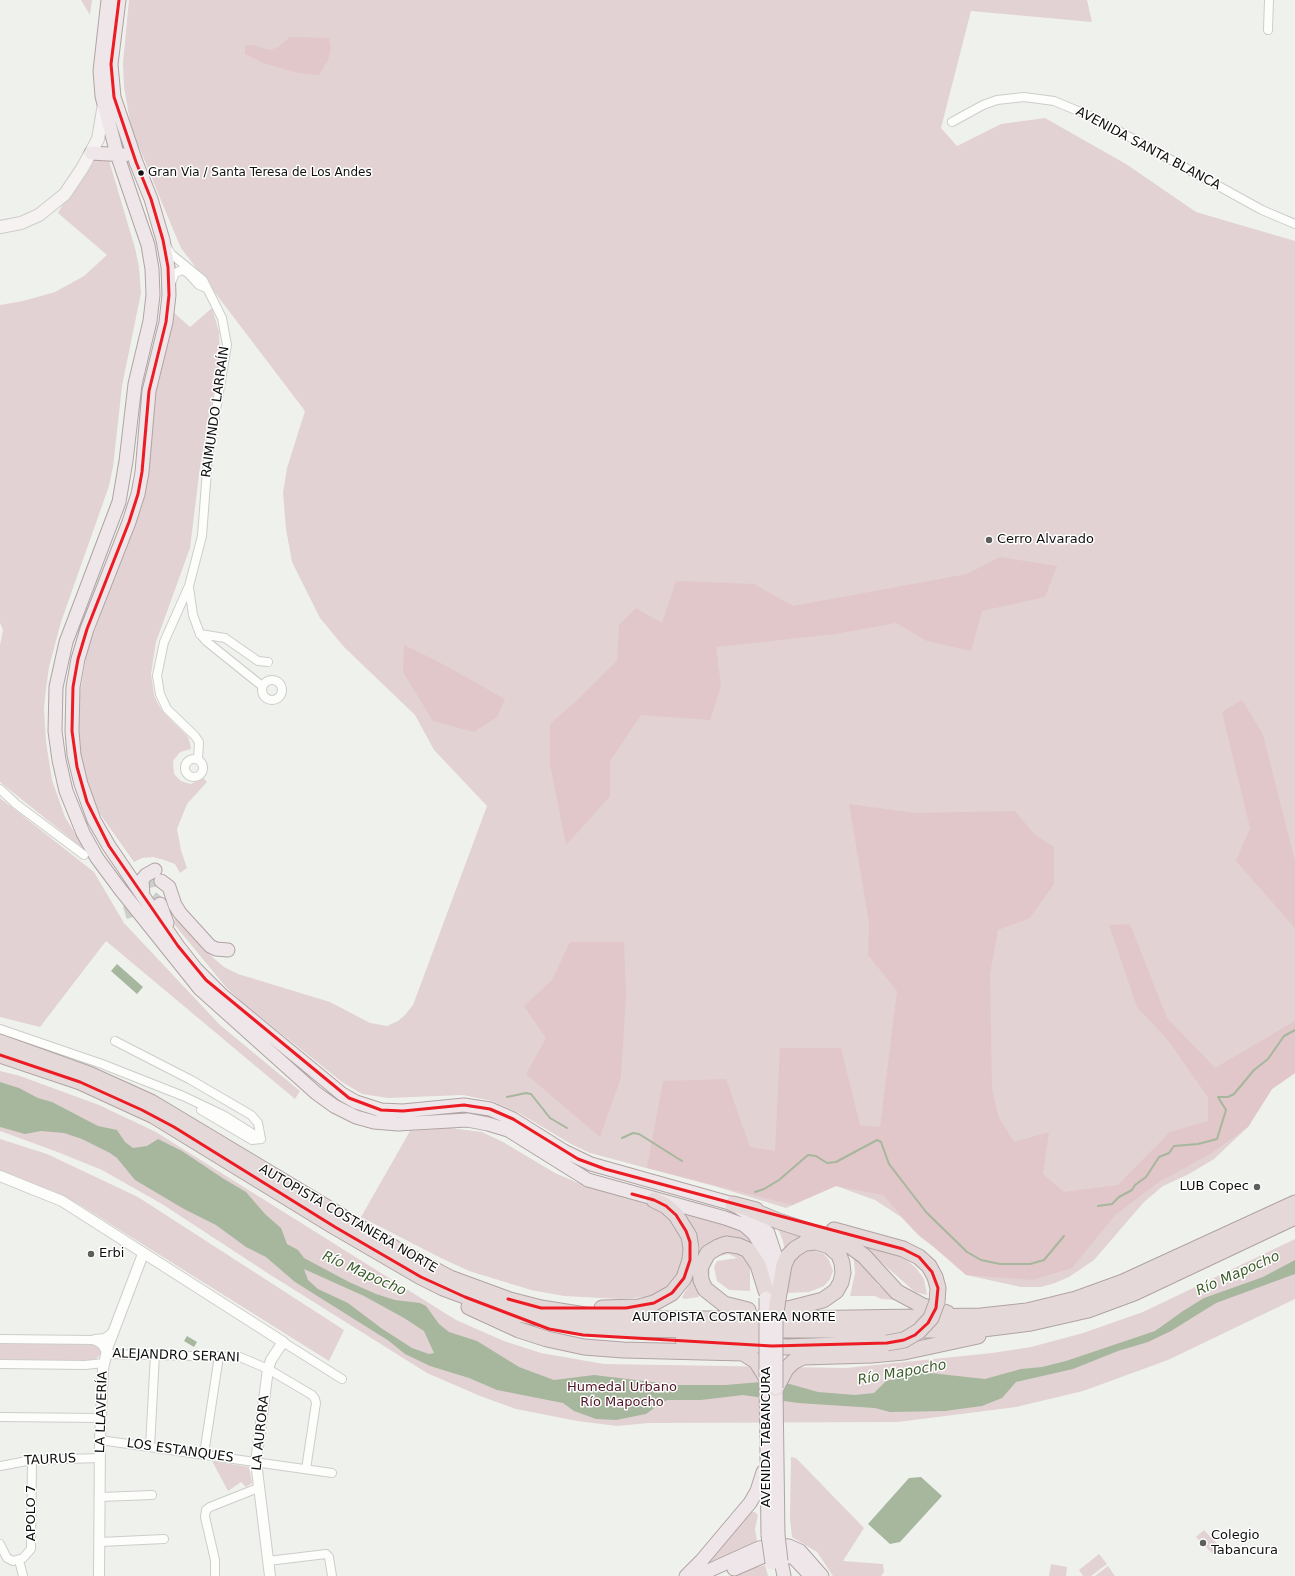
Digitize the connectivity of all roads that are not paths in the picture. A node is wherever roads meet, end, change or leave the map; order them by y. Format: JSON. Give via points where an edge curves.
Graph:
{"nodes":[{"id":1,"x":108,"y":0,"type":"edge"},
{"id":2,"x":119,"y":0,"type":"edge"},
{"id":3,"x":1269,"y":0,"type":"edge"},
{"id":4,"x":1268,"y":30,"type":"dead end"},
{"id":5,"x":105,"y":67,"type":"junction"},
{"id":6,"x":104,"y":104,"type":"junction"},
{"id":7,"x":952,"y":122,"type":"dead end"},
{"id":8,"x":92,"y":149,"type":"junction"},
{"id":9,"x":117,"y":154,"type":"junction"},
{"id":10,"x":136,"y":162,"type":"junction"},
{"id":11,"x":130,"y":191,"type":"junction"},
{"id":12,"x":1295,"y":224,"type":"edge"},
{"id":13,"x":0,"y":227,"type":"edge"},
{"id":14,"x":163,"y":240,"type":"junction"},
{"id":15,"x":168,"y":267,"type":"junction"},
{"id":16,"x":188,"y":273,"type":"junction"},
{"id":17,"x":206,"y":288,"type":"junction"},
{"id":18,"x":169,"y":295,"type":"junction"},
{"id":19,"x":189,"y":586,"type":"junction"},
{"id":20,"x":200,"y":634,"type":"junction"},
{"id":21,"x":268,"y":662,"type":"dead end"},
{"id":22,"x":262,"y":686,"type":"dead end"},
{"id":23,"x":198,"y":760,"type":"dead end"},
{"id":24,"x":0,"y":789,"type":"edge"},
{"id":25,"x":84,"y":855,"type":"dead end"},
{"id":26,"x":126,"y":871,"type":"junction"},
{"id":27,"x":161,"y":881,"type":"dead end"},
{"id":28,"x":143,"y":896,"type":"junction"},
{"id":29,"x":160,"y":904,"type":"tunnel mouth"},
{"id":30,"x":133,"y":917,"type":"tunnel mouth"},
{"id":31,"x":168,"y":941,"type":"junction"},
{"id":32,"x":228,"y":950,"type":"dead end"},
{"id":33,"x":0,"y":1029,"type":"edge"},
{"id":34,"x":115,"y":1041,"type":"dead end"},
{"id":35,"x":0,"y":1042,"type":"edge"},
{"id":36,"x":0,"y":1055,"type":"edge"},
{"id":37,"x":0,"y":1176,"type":"edge"},
{"id":38,"x":1295,"y":1193,"type":"edge"},
{"id":39,"x":654,"y":1200,"type":"junction"},
{"id":40,"x":733,"y":1204,"type":"junction"},
{"id":41,"x":747,"y":1208,"type":"junction"},
{"id":42,"x":1291,"y":1210,"type":"edge"},
{"id":43,"x":144,"y":1254,"type":"junction"},
{"id":44,"x":421,"y":1277,"type":"junction"},
{"id":45,"x":774,"y":1302,"type":"junction"},
{"id":46,"x":541,"y":1308,"type":"junction"},
{"id":47,"x":748,"y":1310,"type":"junction"},
{"id":48,"x":508,"y":1312,"type":"junction"},
{"id":49,"x":598,"y":1316,"type":"junction"},
{"id":50,"x":965,"y":1316,"type":"junction"},
{"id":51,"x":926,"y":1318,"type":"junction"},
{"id":52,"x":1012,"y":1326,"type":"junction"},
{"id":53,"x":113,"y":1333,"type":"junction"},
{"id":54,"x":0,"y":1339,"type":"edge"},
{"id":55,"x":95,"y":1340,"type":"junction"},
{"id":56,"x":771,"y":1341,"type":"junction"},
{"id":57,"x":283,"y":1342,"type":"junction"},
{"id":58,"x":155,"y":1354,"type":"junction"},
{"id":59,"x":105,"y":1356,"type":"junction"},
{"id":60,"x":219,"y":1356,"type":"junction"},
{"id":61,"x":0,"y":1364,"type":"edge"},
{"id":62,"x":268,"y":1369,"type":"junction"},
{"id":63,"x":342,"y":1379,"type":"dead end"},
{"id":64,"x":771,"y":1383,"type":"junction"},
{"id":65,"x":0,"y":1417,"type":"edge"},
{"id":66,"x":100,"y":1418,"type":"junction"},
{"id":67,"x":100,"y":1440,"type":"junction"},
{"id":68,"x":150,"y":1447,"type":"junction"},
{"id":69,"x":204,"y":1454,"type":"junction"},
{"id":70,"x":770,"y":1457,"type":"junction"},
{"id":71,"x":100,"y":1458,"type":"junction"},
{"id":72,"x":32,"y":1460,"type":"junction"},
{"id":73,"x":256,"y":1462,"type":"junction"},
{"id":74,"x":0,"y":1466,"type":"edge"},
{"id":75,"x":306,"y":1469,"type":"junction"},
{"id":76,"x":332,"y":1473,"type":"dead end"},
{"id":77,"x":258,"y":1488,"type":"junction"},
{"id":78,"x":152,"y":1495,"type":"dead end"},
{"id":79,"x":100,"y":1497,"type":"junction"},
{"id":80,"x":164,"y":1539,"type":"dead end"},
{"id":81,"x":100,"y":1542,"type":"junction"},
{"id":82,"x":0,"y":1544,"type":"edge"},
{"id":83,"x":19,"y":1560,"type":"junction"},
{"id":84,"x":268,"y":1561,"type":"junction"},
{"id":85,"x":776,"y":1562,"type":"junction"},
{"id":86,"x":23,"y":1576,"type":"edge"},
{"id":87,"x":100,"y":1576,"type":"edge"},
{"id":88,"x":215,"y":1576,"type":"edge"},
{"id":89,"x":270,"y":1576,"type":"edge"},
{"id":90,"x":332,"y":1576,"type":"edge"},
{"id":91,"x":686,"y":1576,"type":"edge"},
{"id":92,"x":697,"y":1576,"type":"edge"},
{"id":93,"x":717,"y":1576,"type":"edge"},
{"id":94,"x":775,"y":1576,"type":"edge"},
{"id":95,"x":784,"y":1576,"type":"edge"},
{"id":96,"x":811,"y":1576,"type":"edge"},
{"id":97,"x":822,"y":1576,"type":"edge"}],
"edges":[{"from":1,"to":5,"type":"main road"},
{"from":2,"to":5,"type":"main road"},
{"from":3,"to":4,"type":"street"},
{"from":5,"to":6,"type":"main road"},
{"from":5,"to":8,"type":"main road","via":[[96,102]]},
{"from":5,"to":10,"type":"main road"},
{"from":6,"to":8,"type":"main road","via":[[98,139]]},
{"from":6,"to":9,"type":"main road"},
{"from":7,"to":12,"type":"street","name":"AVENIDA SANTA BLANCA","via":[[982,105],[1004,98],[1024,97],[1054,101],[1095,118],[1262,210]]},
{"from":8,"to":9,"type":"main road"},
{"from":8,"to":13,"type":"main road","via":[[71,186],[56,203],[30,219]]},
{"from":9,"to":10,"type":"main road","via":[[128,156]]},
{"from":9,"to":11,"type":"main road"},
{"from":10,"to":14,"type":"main road","via":[[151,199]]},
{"from":11,"to":15,"type":"main road","via":[[145,217],[156,259]]},
{"from":11,"to":31,"type":"main road","via":[[150,257],[153,282],[152,308],[134,384],[119,502],[62,659],[55,702],[55,731],[66,791],[83,833],[101,863]]},
{"from":14,"to":15,"type":"main road"},
{"from":14,"to":17,"type":"street","name":"RAIMUNDO LARRAÍN","via":[[171,254],[198,274]]},
{"from":15,"to":16,"type":"street","name":"RAIMUNDO LARRAÍN","via":[[183,268]]},
{"from":15,"to":18,"type":"main road"},
{"from":16,"to":17,"type":"street","name":"RAIMUNDO LARRAÍN","via":[[199,285]]},
{"from":16,"to":18,"type":"street","via":[[180,270],[175,273]]},
{"from":17,"to":19,"type":"street","name":"RAIMUNDO LARRAÍN","via":[[222,318],[227,345],[208,456],[202,536]]},
{"from":18,"to":26,"type":"main road","via":[[166,322],[149,391],[138,494],[87,628],[78,659],[72,702],[73,743],[81,784],[94,820]]},
{"from":19,"to":20,"type":"street","name":"RAIMUNDO LARRAÍN","via":[[193,614]]},
{"from":19,"to":23,"type":"street","name":"RAIMUNDO LARRAÍN","via":[[164,642],[157,676],[160,694],[167,709],[198,742]]},
{"from":20,"to":21,"type":"street","via":[[224,638],[258,661]]},
{"from":20,"to":22,"type":"street","name":"RAIMUNDO LARRAÍN"},
{"from":24,"to":25,"type":"street"},
{"from":26,"to":28,"type":"main road"},
{"from":26,"to":28,"type":"main road","via":[[155,870],[142,880]]},
{"from":27,"to":32,"type":"main road","via":[[169,887],[180,913],[210,946]]},
{"from":28,"to":31,"type":"main road"},
{"from":29,"to":31,"type":"main road","via":[[166,916]]},
{"from":30,"to":31,"type":"main road","via":[[146,931]]},
{"from":31,"to":39,"type":"main road","via":[[209,997],[316,1093],[341,1111],[356,1118],[385,1123],[458,1120],[478,1121],[497,1126],[518,1135],[578,1176]]},
{"from":31,"to":40,"type":"main road","via":[[222,994],[335,1089],[356,1102],[381,1110],[464,1105],[490,1110],[513,1119],[564,1151],[592,1164]]},
{"from":33,"to":34,"type":"street","via":[[147,1082],[252,1140],[261,1139],[258,1123],[251,1115],[191,1080]]},
{"from":35,"to":46,"type":"highway","name":"AUTOPISTA COSTANERA NORTE","via":[[90,1074],[152,1102],[428,1267],[493,1295]]},
{"from":36,"to":44,"type":"highway","name":"AUTOPISTA COSTANERA NORTE","via":[[80,1082],[154,1116]]},
{"from":37,"to":43,"type":"street","via":[[62,1201]]},
{"from":38,"to":42,"type":"highway"},
{"from":39,"to":45,"type":"main road","via":[[744,1225],[758,1238]]},
{"from":39,"to":46,"type":"highway","via":[[676,1215],[684,1225],[690,1242],[689,1266],[684,1278],[672,1293],[654,1303],[639,1307]]},
{"from":40,"to":41,"type":"highway"},
{"from":40,"to":45,"type":"main road","via":[[758,1221],[771,1238],[775,1254]]},
{"from":41,"to":48,"type":"highway","bridge":true,"via":[[903,1248],[913,1253],[925,1262],[935,1277],[938,1288],[937,1302],[931,1318],[919,1331],[904,1340],[887,1343],[772,1346],[583,1335],[543,1328]]},
{"from":41,"to":50,"type":"highway","via":[[846,1243],[864,1256],[887,1284],[903,1297],[923,1306]]},
{"from":42,"to":50,"type":"highway","name":"AUTOPISTA COSTANERA NORTE","via":[[1088,1295],[1028,1311]]},
{"from":42,"to":52,"type":"highway","name":"AUTOPISTA COSTANERA NORTE","via":[[1157,1283],[1121,1298],[1069,1315]]},
{"from":43,"to":53,"type":"street","name":"LA LLAVERÍA"},
{"from":43,"to":57,"type":"street"},
{"from":44,"to":48,"type":"highway","name":"AUTOPISTA COSTANERA NORTE","via":[[465,1297]]},
{"from":44,"to":64,"type":"highway","via":[[487,1316],[548,1339],[610,1349],[736,1352],[746,1354],[756,1361]]},
{"from":45,"to":45,"type":"highway","via":[[784,1265],[795,1249],[805,1243],[816,1242],[825,1244],[836,1252],[841,1259],[843,1273],[836,1291],[823,1300]]},
{"from":45,"to":47,"type":"highway"},
{"from":45,"to":47,"type":"highway","via":[[756,1260],[744,1248],[726,1244],[718,1246],[708,1253],[700,1268],[705,1289],[724,1304]]},
{"from":45,"to":51,"type":"highway"},
{"from":45,"to":56,"type":"main road","name":"AVENIDA TABANCURA","bridge":true},
{"from":45,"to":56,"type":"main road","name":"AVENIDA TABANCURA","bridge":true},
{"from":46,"to":49,"type":"highway","name":"AUTOPISTA COSTANERA NORTE"},
{"from":47,"to":49,"type":"highway"},
{"from":48,"to":52,"type":"highway","name":"AUTOPISTA COSTANERA NORTE","via":[[559,1323],[612,1328],[940,1330]]},
{"from":49,"to":51,"type":"highway","name":"AUTOPISTA COSTANERA NORTE","via":[[647,1319]]},
{"from":50,"to":51,"type":"highway","name":"AUTOPISTA COSTANERA NORTE"},
{"from":52,"to":64,"type":"highway","via":[[919,1350],[888,1354],[807,1356],[796,1360]]},
{"from":53,"to":55,"type":"street","via":[[105,1339]]},
{"from":53,"to":59,"type":"street","name":"LA LLAVERÍA"},
{"from":54,"to":55,"type":"street","name":"ALEJANDRO SERANI"},
{"from":55,"to":59,"type":"street","name":"ALEJANDRO SERANI","via":[[102,1345]]},
{"from":56,"to":64,"type":"main road","name":"AVENIDA TABANCURA","bridge":true},
{"from":57,"to":62,"type":"street","name":"LA AURORA"},
{"from":57,"to":63,"type":"street"},
{"from":58,"to":59,"type":"street","name":"ALEJANDRO SERANI"},
{"from":58,"to":60,"type":"street","name":"ALEJANDRO SERANI"},
{"from":58,"to":68,"type":"street"},
{"from":59,"to":61,"type":"street","via":[[86,1365]]},
{"from":59,"to":66,"type":"street","name":"LA LLAVERÍA"},
{"from":60,"to":62,"type":"street","name":"ALEJANDRO SERANI","via":[[245,1358]]},
{"from":60,"to":69,"type":"street"},
{"from":62,"to":73,"type":"street","name":"LA AURORA"},
{"from":62,"to":75,"type":"street","name":"ALEJANDRO SERANI","via":[[315,1399]]},
{"from":64,"to":70,"type":"main road","name":"AVENIDA TABANCURA"},
{"from":65,"to":66,"type":"street"},
{"from":66,"to":67,"type":"street","name":"LA LLAVERÍA"},
{"from":67,"to":68,"type":"street","name":"LOS ESTANQUES"},
{"from":67,"to":71,"type":"street","name":"LA LLAVERÍA"},
{"from":68,"to":69,"type":"street","name":"LOS ESTANQUES"},
{"from":69,"to":73,"type":"street","name":"LOS ESTANQUES"},
{"from":70,"to":85,"type":"main road","name":"AVENIDA TABANCURA","bridge":true},
{"from":70,"to":91,"type":"main road","via":[[750,1503]]},
{"from":71,"to":72,"type":"street","name":"TAURUS"},
{"from":71,"to":79,"type":"street","name":"LA LLAVERÍA"},
{"from":72,"to":74,"type":"street","name":"TAURUS"},
{"from":72,"to":83,"type":"street","name":"APOLO 7","via":[[32,1545],[27,1556]]},
{"from":73,"to":75,"type":"street","name":"LOS ESTANQUES"},
{"from":73,"to":77,"type":"street","name":"LA AURORA"},
{"from":75,"to":76,"type":"street","name":"LOS ESTANQUES"},
{"from":77,"to":84,"type":"street","name":"LA AURORA"},
{"from":77,"to":88,"type":"street","via":[[206,1510],[205,1517],[215,1560]]},
{"from":78,"to":79,"type":"street"},
{"from":79,"to":81,"type":"street","name":"LA LLAVERÍA"},
{"from":80,"to":81,"type":"street"},
{"from":81,"to":87,"type":"street","name":"LA LLAVERÍA"},
{"from":82,"to":83,"type":"street","via":[[7,1558]]},
{"from":83,"to":86,"type":"street"},
{"from":84,"to":89,"type":"street","name":"LA AURORA"},
{"from":84,"to":90,"type":"street","via":[[326,1554],[329,1557]]},
{"from":85,"to":94,"type":"main road","name":"AVENIDA TABANCURA"},
{"from":85,"to":95,"type":"main road","name":"AVENIDA TABANCURA"},
{"from":92,"to":97,"type":"main road","via":[[758,1548],[775,1545],[789,1546],[800,1551]]},
{"from":93,"to":96,"type":"main road","via":[[759,1558],[782,1554],[794,1558]]}]}
